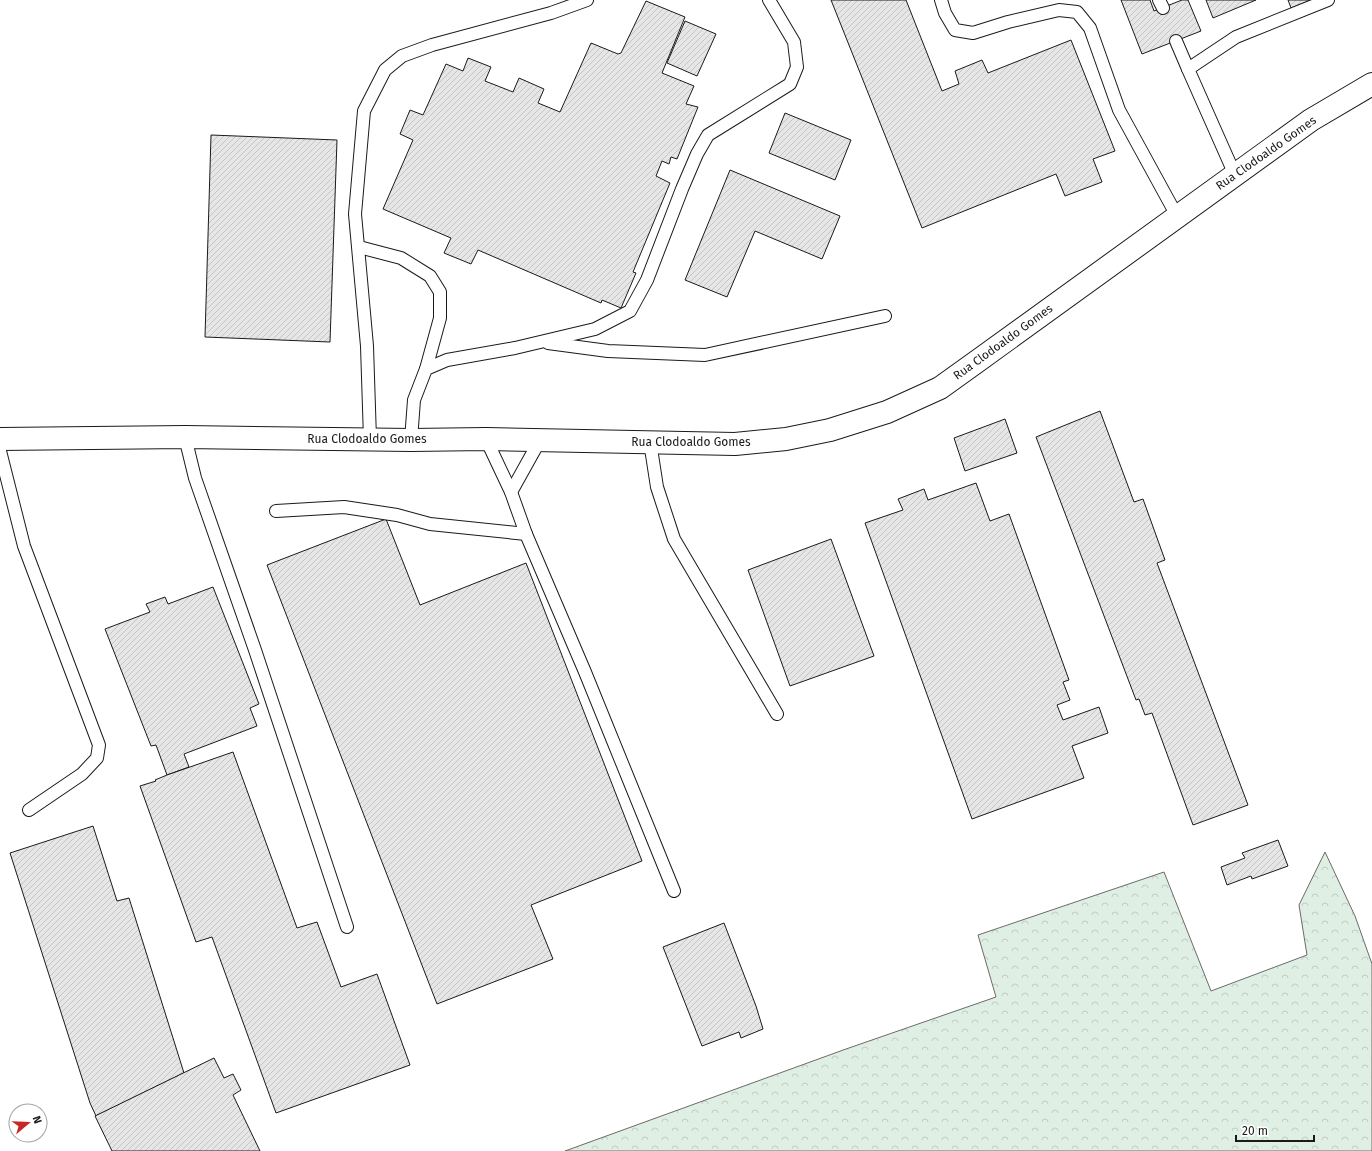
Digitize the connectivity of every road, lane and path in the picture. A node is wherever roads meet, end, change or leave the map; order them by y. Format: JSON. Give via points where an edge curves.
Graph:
{"nodes":[{"id":1,"x":587,"y":0,"type":"edge"},
{"id":2,"x":769,"y":0,"type":"edge"},
{"id":3,"x":941,"y":0,"type":"edge"},
{"id":4,"x":1328,"y":0,"type":"edge"},
{"id":5,"x":1176,"y":41,"type":"dead end"},
{"id":6,"x":1188,"y":69,"type":"junction"},
{"id":7,"x":1372,"y":84,"type":"edge"},
{"id":8,"x":1235,"y":175,"type":"junction"},
{"id":9,"x":1177,"y":216,"type":"junction"},
{"id":10,"x":359,"y":247,"type":"junction"},
{"id":11,"x":885,"y":316,"type":"dead end"},
{"id":12,"x":541,"y":342,"type":"junction"},
{"id":13,"x":426,"y":370,"type":"junction"},
{"id":14,"x":185,"y":437,"type":"junction"},
{"id":15,"x":0,"y":439,"type":"edge"},
{"id":16,"x":370,"y":439,"type":"junction"},
{"id":17,"x":486,"y":439,"type":"junction"},
{"id":18,"x":411,"y":440,"type":"junction"},
{"id":19,"x":540,"y":440,"type":"junction"},
{"id":20,"x":650,"y":442,"type":"junction"},
{"id":21,"x":0,"y":451,"type":"edge"},
{"id":22,"x":511,"y":492,"type":"junction"},
{"id":23,"x":276,"y":511,"type":"dead end"},
{"id":24,"x":526,"y":534,"type":"junction"},
{"id":25,"x":777,"y":714,"type":"dead end"},
{"id":26,"x":29,"y":810,"type":"dead end"},
{"id":27,"x":674,"y":891,"type":"dead end"},
{"id":28,"x":347,"y":927,"type":"dead end"}],
"edges":[{"from":1,"to":10,"type":"lane","via":[[551,13],[425,48],[402,56],[385,70],[364,111],[355,214]]},
{"from":2,"to":12,"type":"lane","via":[[794,42],[796,67],[790,84],[708,135],[682,189],[647,280],[630,311],[595,329]]},
{"from":3,"to":9,"type":"lane","via":[[955,30],[973,33],[1059,10],[1077,12],[1090,28],[1119,110]]},
{"from":4,"to":6,"type":"lane","via":[[1236,36]]},
{"from":5,"to":6,"type":"lane"},
{"from":6,"to":8,"type":"lane"},
{"from":7,"to":8,"type":"main road","name":"Rua Clodoaldo Gomes","via":[[1311,120]]},
{"from":8,"to":9,"type":"main road","name":"Rua Clodoaldo Gomes"},
{"from":9,"to":20,"type":"main road","name":"Rua Clodoaldo Gomes","via":[[940,388],[888,412],[830,430],[786,439],[735,444]]},
{"from":10,"to":13,"type":"lane","via":[[402,258],[430,276],[440,292],[440,318]]},
{"from":10,"to":16,"type":"lane","via":[[367,346]]},
{"from":11,"to":12,"type":"lane","via":[[705,355],[608,351]]},
{"from":12,"to":13,"type":"lane","via":[[447,360]]},
{"from":13,"to":18,"type":"lane","via":[[414,400]]},
{"from":14,"to":15,"type":"main road","name":"Rua Clodoaldo Gomes"},
{"from":14,"to":16,"type":"main road","name":"Rua Clodoaldo Gomes"},
{"from":14,"to":28,"type":"lane","via":[[195,478]]},
{"from":16,"to":18,"type":"main road","name":"Rua Clodoaldo Gomes"},
{"from":17,"to":18,"type":"main road","name":"Rua Clodoaldo Gomes"},
{"from":17,"to":19,"type":"main road","name":"Rua Clodoaldo Gomes"},
{"from":17,"to":22,"type":"lane"},
{"from":19,"to":20,"type":"main road","name":"Rua Clodoaldo Gomes"},
{"from":19,"to":22,"type":"lane"},
{"from":20,"to":25,"type":"lane","via":[[657,487],[674,539]]},
{"from":21,"to":26,"type":"lane","via":[[24,546],[99,745],[97,758],[82,774]]},
{"from":22,"to":24,"type":"lane"},
{"from":23,"to":24,"type":"lane","via":[[344,507],[397,515],[430,524]]},
{"from":24,"to":27,"type":"lane"}]}
